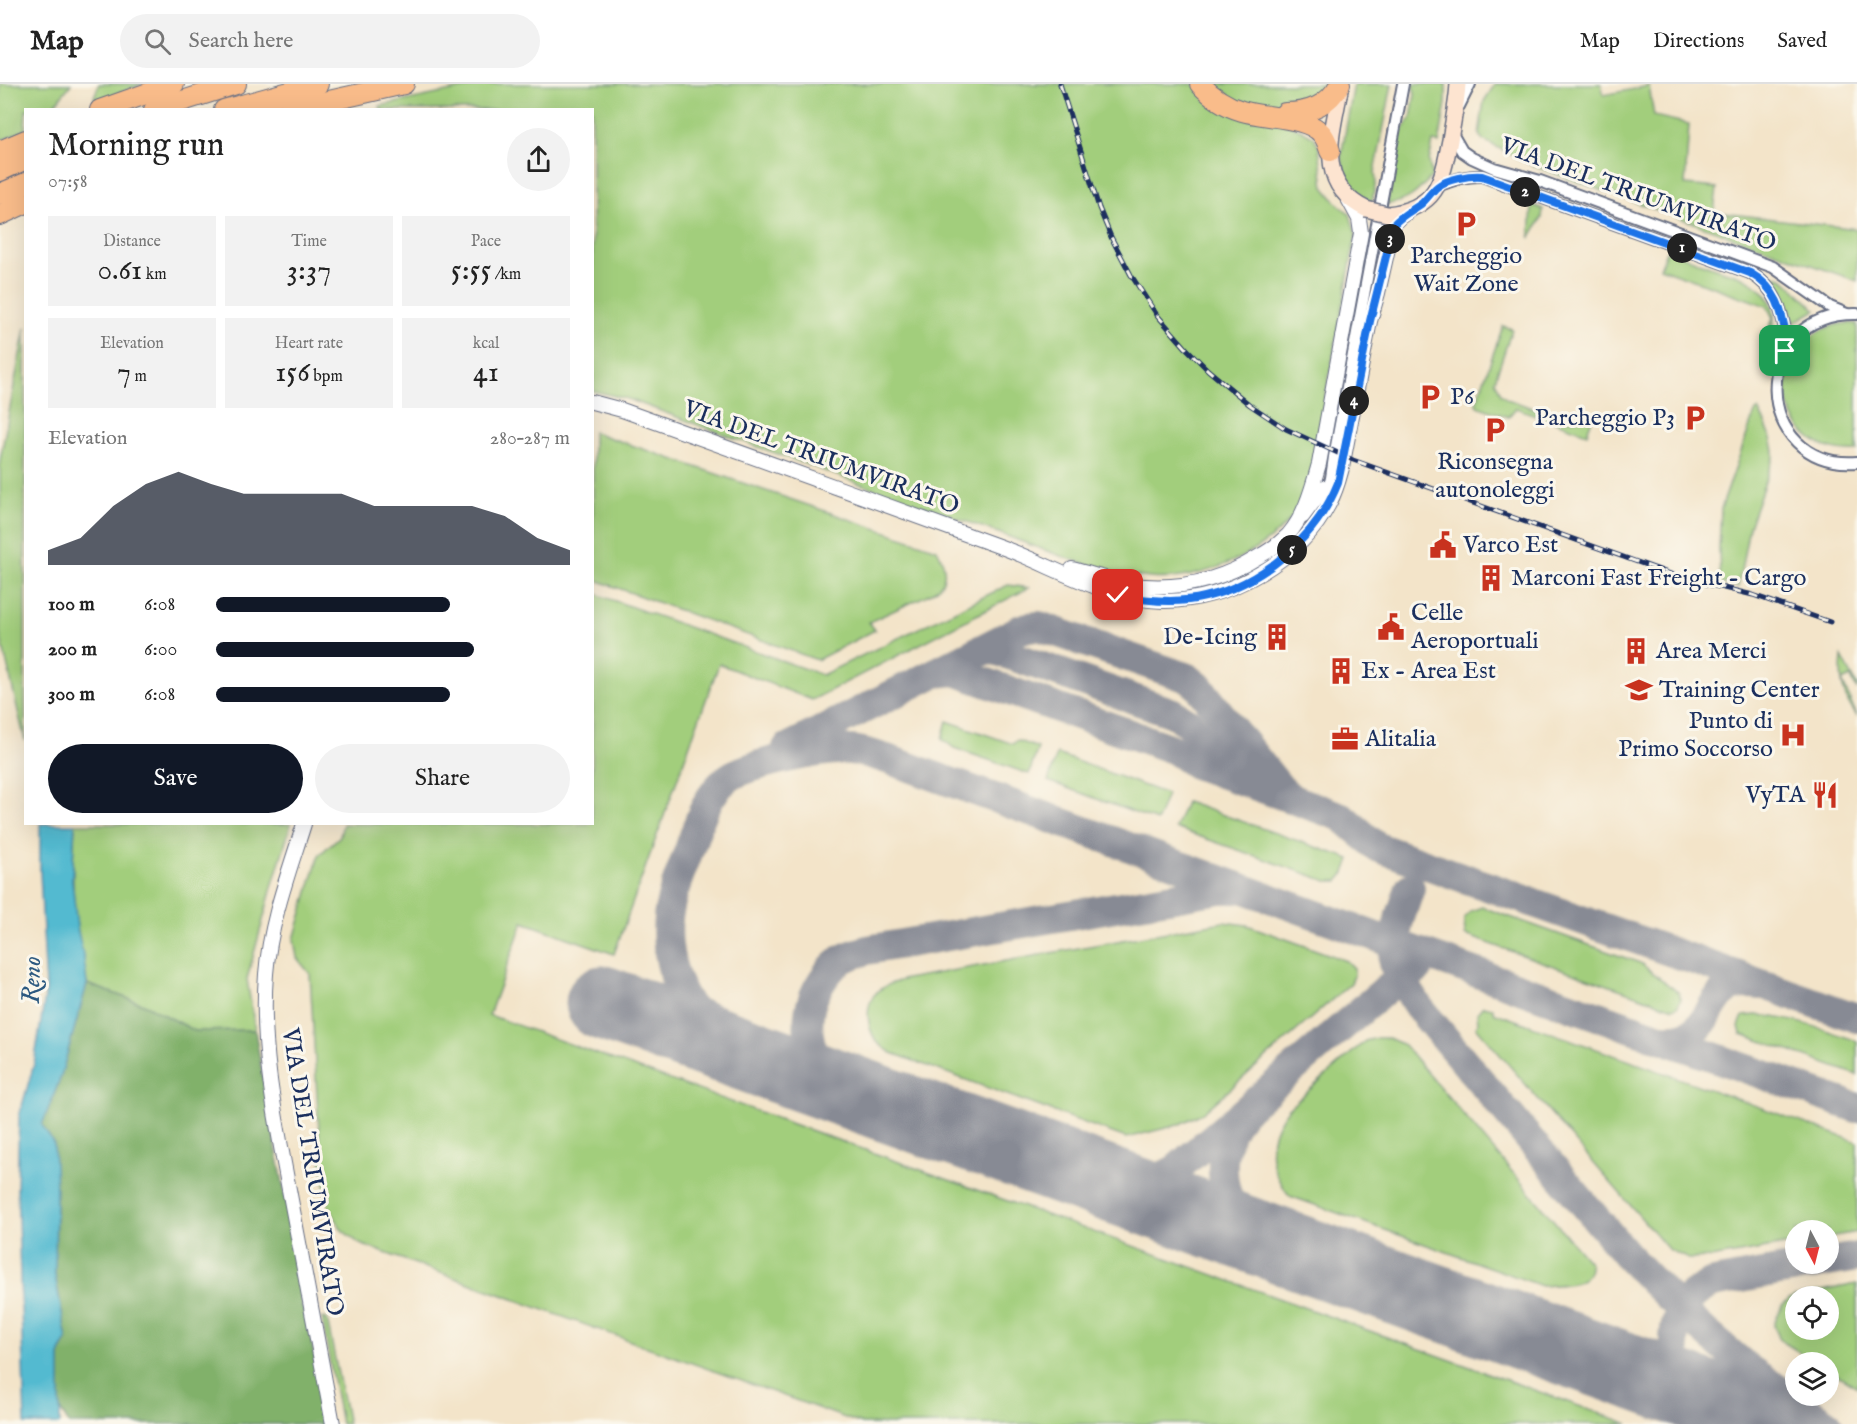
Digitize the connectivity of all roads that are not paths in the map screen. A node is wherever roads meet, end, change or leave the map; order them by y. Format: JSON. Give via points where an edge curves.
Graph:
{"nodes":[{"id":1,"x":174,"y":84,"type":"edge"},
{"id":2,"x":236,"y":84,"type":"edge"},
{"id":3,"x":318,"y":84,"type":"edge"},
{"id":4,"x":404,"y":84,"type":"edge"},
{"id":5,"x":1200,"y":84,"type":"edge"},
{"id":6,"x":1341,"y":84,"type":"edge"},
{"id":7,"x":1403,"y":84,"type":"edge"},
{"id":8,"x":1458,"y":84,"type":"edge"},
{"id":9,"x":1470,"y":84,"type":"edge"},
{"id":10,"x":106,"y":108,"type":"edge"},
{"id":11,"x":160,"y":108,"type":"edge"},
{"id":12,"x":231,"y":108,"type":"edge"},
{"id":13,"x":298,"y":108,"type":"edge"},
{"id":14,"x":1253,"y":113,"type":"junction"},
{"id":15,"x":1453,"y":125,"type":"junction"},
{"id":16,"x":24,"y":141,"type":"edge"},
{"id":17,"x":0,"y":151,"type":"edge"},
{"id":18,"x":1330,"y":151,"type":"junction"},
{"id":19,"x":24,"y":160,"type":"edge"},
{"id":20,"x":0,"y":171,"type":"edge"},
{"id":21,"x":24,"y":184,"type":"edge"},
{"id":22,"x":1437,"y":186,"type":"junction"},
{"id":23,"x":0,"y":194,"type":"edge"},
{"id":24,"x":1347,"y":197,"type":"junction"},
{"id":25,"x":24,"y":204,"type":"edge"},
{"id":26,"x":1413,"y":209,"type":"junction"},
{"id":27,"x":0,"y":214,"type":"edge"},
{"id":28,"x":1852,"y":314,"type":"edge"},
{"id":29,"x":1788,"y":346,"type":"junction"},
{"id":30,"x":594,"y":403,"type":"edge"},
{"id":31,"x":1334,"y":457,"type":"junction"},
{"id":32,"x":1857,"y":462,"type":"edge"},
{"id":33,"x":1316,"y":523,"type":"junction"},
{"id":34,"x":1288,"y":535,"type":"junction"},
{"id":35,"x":1033,"y":559,"type":"junction"},
{"id":36,"x":304,"y":825,"type":"edge"},
{"id":37,"x":333,"y":1424,"type":"edge"}],
"edges":[{"from":1,"to":10,"type":"highway"},
{"from":2,"to":11,"type":"highway"},
{"from":3,"to":12,"type":"highway"},
{"from":4,"to":13,"type":"highway"},
{"from":5,"to":14,"type":"highway","via":[[1220,101]]},
{"from":6,"to":14,"type":"highway","via":[[1329,100],[1311,110]]},
{"from":6,"to":18,"type":"main road","name":"VIA DEL TRIUMVIRATO"},
{"from":7,"to":31,"type":"street","name":"VIA DEL TRIUMVIRATO"},
{"from":8,"to":15,"type":"main road","name":"VIA DEL TRIUMVIRATO"},
{"from":9,"to":15,"type":"street"},
{"from":14,"to":18,"type":"highway","via":[[1307,124],[1322,133]]},
{"from":15,"to":22,"type":"main road","name":"VIA DEL TRIUMVIRATO","via":[[1443,175]]},
{"from":15,"to":28,"type":"street","name":"VIA DEL TRIUMVIRATO","via":[[1462,151],[1472,158],[1773,267],[1830,308]]},
{"from":16,"to":17,"type":"highway"},
{"from":18,"to":24,"type":"main road","name":"VIA DEL TRIUMVIRATO","via":[[1334,176]]},
{"from":19,"to":20,"type":"highway"},
{"from":21,"to":23,"type":"highway"},
{"from":22,"to":26,"type":"main road","name":"VIA DEL TRIUMVIRATO"},
{"from":22,"to":29,"type":"street","name":"VIA DEL TRIUMVIRATO","via":[[1459,178],[1482,176],[1750,273],[1778,301]]},
{"from":24,"to":26,"type":"main road","name":"VIA DEL TRIUMVIRATO","bridge":true,"via":[[1366,209],[1387,214]]},
{"from":24,"to":34,"type":"street","name":"VIA DEL TRIUMVIRATO","via":[[1359,219],[1361,233],[1319,464],[1309,499]]},
{"from":25,"to":27,"type":"highway"},
{"from":26,"to":33,"type":"street","name":"VIA DEL TRIUMVIRATO","via":[[1394,224],[1338,483]]},
{"from":28,"to":29,"type":"street","via":[[1818,321]]},
{"from":29,"to":32,"type":"street","via":[[1775,384],[1776,403],[1786,427],[1817,455],[1838,462]]},
{"from":30,"to":35,"type":"street","name":"VIA DEL TRIUMVIRATO"},
{"from":31,"to":33,"type":"street","name":"VIA DEL TRIUMVIRATO","via":[[1328,492]]},
{"from":31,"to":34,"type":"street","name":"VIA DEL TRIUMVIRATO","via":[[1316,502]]},
{"from":33,"to":35,"type":"street","name":"VIA DEL TRIUMVIRATO","via":[[1297,546],[1252,577],[1222,592],[1182,600],[1118,595]]},
{"from":34,"to":35,"type":"street","name":"VIA DEL TRIUMVIRATO","via":[[1236,570],[1200,583],[1179,585],[1142,586]]},
{"from":36,"to":37,"type":"street","name":"VIA DEL TRIUMVIRATO","via":[[270,946],[266,1053]]}]}
